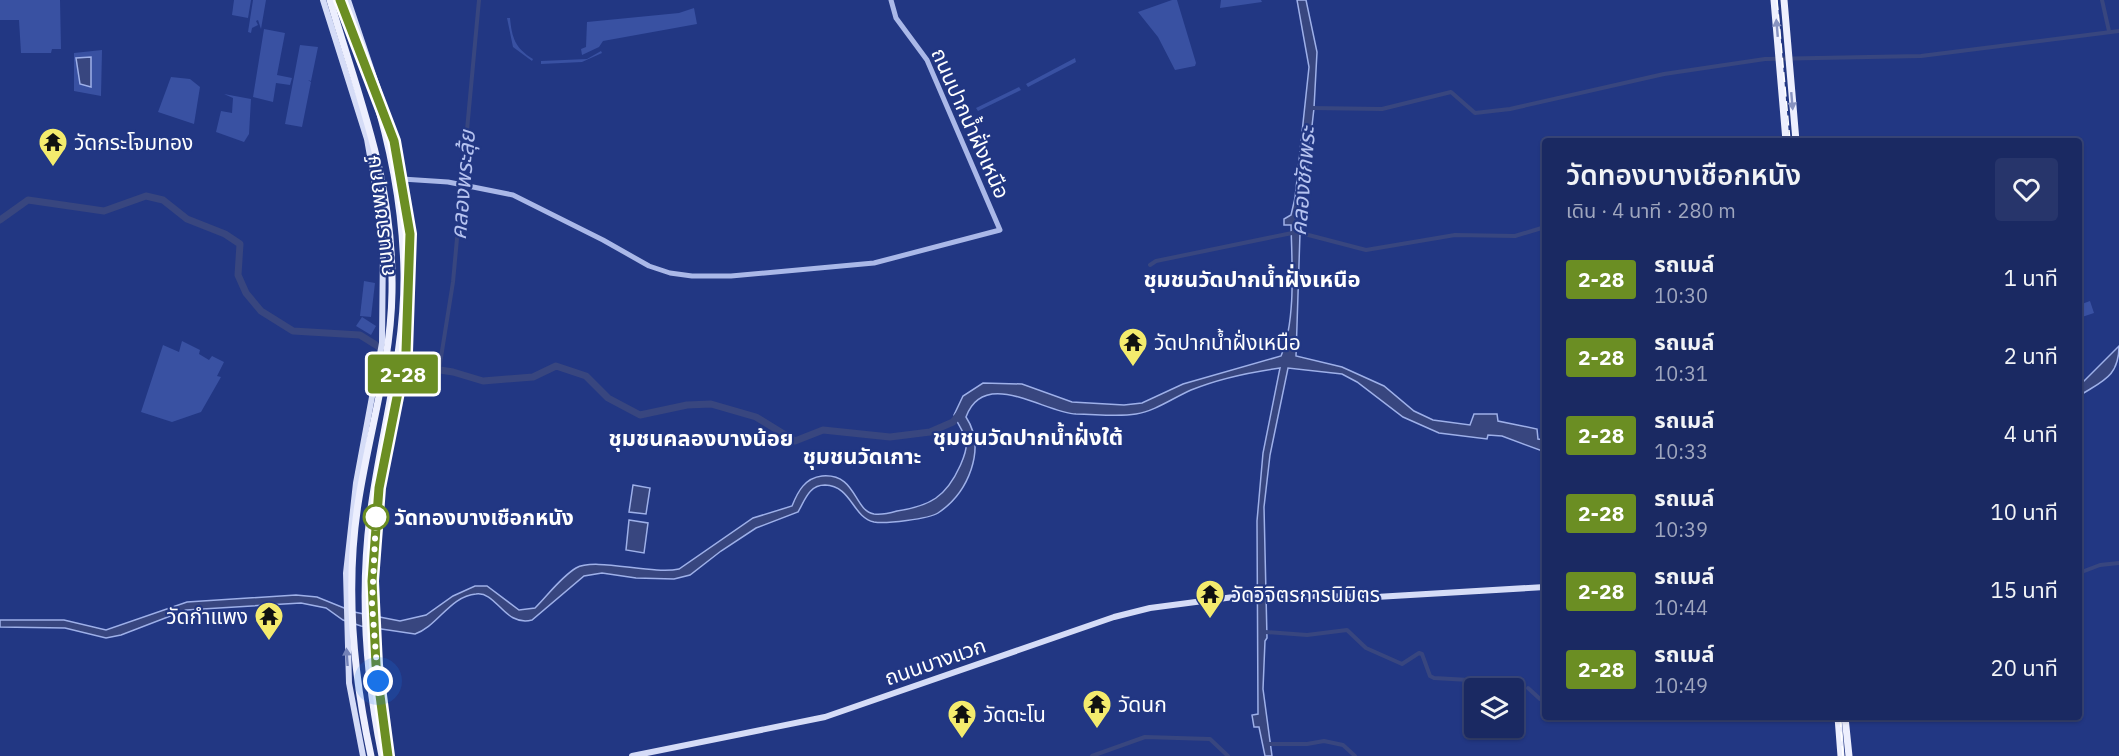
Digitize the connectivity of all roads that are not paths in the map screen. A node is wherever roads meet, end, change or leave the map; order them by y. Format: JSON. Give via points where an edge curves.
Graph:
{"nodes":[{"id":1,"x":323,"y":0,"type":"edge"},
{"id":2,"x":330,"y":0,"type":"edge"},
{"id":3,"x":340,"y":0,"type":"edge"},
{"id":4,"x":348,"y":0,"type":"edge"},
{"id":5,"x":891,"y":0,"type":"edge"},
{"id":6,"x":1774,"y":0,"type":"edge"},
{"id":7,"x":1784,"y":0,"type":"edge"},
{"id":8,"x":372,"y":88,"type":"junction"},
{"id":9,"x":1786,"y":138,"type":"edge"},
{"id":10,"x":1796,"y":138,"type":"edge"},
{"id":11,"x":394,"y":141,"type":"junction"},
{"id":12,"x":382,"y":176,"type":"junction"},
{"id":13,"x":402,"y":179,"type":"junction"},
{"id":14,"x":384,"y":250,"type":"junction"},
{"id":15,"x":385,"y":344,"type":"junction"},
{"id":16,"x":402,"y":351,"type":"junction"},
{"id":17,"x":382,"y":365,"type":"junction"},
{"id":18,"x":399,"y":373,"type":"junction"},
{"id":19,"x":368,"y":423,"type":"junction"},
{"id":20,"x":391,"y":428,"type":"junction"},
{"id":21,"x":367,"y":458,"type":"junction"},
{"id":22,"x":380,"y":458,"type":"junction"},
{"id":23,"x":1542,"y":586,"type":"edge"},
{"id":24,"x":349,"y":595,"type":"junction"},
{"id":25,"x":368,"y":605,"type":"junction"},
{"id":26,"x":369,"y":630,"type":"junction"},
{"id":27,"x":1838,"y":720,"type":"edge"},
{"id":28,"x":1845,"y":720,"type":"edge"},
{"id":29,"x":364,"y":756,"type":"edge"},
{"id":30,"x":371,"y":756,"type":"edge"},
{"id":31,"x":382,"y":756,"type":"edge"},
{"id":32,"x":387,"y":756,"type":"edge"},
{"id":33,"x":632,"y":756,"type":"edge"},
{"id":34,"x":1841,"y":756,"type":"edge"},
{"id":35,"x":1849,"y":756,"type":"edge"}],
"edges":[{"from":1,"to":14,"type":"main road","name":"ถนนราชพฤกษ์","via":[[367,139]]},
{"from":2,"to":12,"type":"main road","name":"ถนนราชพฤกษ์"},
{"from":3,"to":8,"type":"main road","name":"ถนนราชพฤกษ์"},
{"from":4,"to":11,"type":"main road","name":"ถนนราชพฤกษ์"},
{"from":5,"to":13,"type":"street","name":"ถนนปากน้ำฝั่งเหนือ","via":[[896,18],[927,60],[1000,230],[874,263],[692,276],[649,266],[513,195],[455,183]]},
{"from":9,"to":6,"type":"main road","one_way":true},
{"from":7,"to":10,"type":"main road","one_way":true},
{"from":8,"to":11,"type":"main road"},
{"from":8,"to":16,"type":"main road","name":"ถนนราชพฤกษ์","via":[[388,146],[402,231]]},
{"from":11,"to":13,"type":"main road","name":"ถนนราชพฤกษ์"},
{"from":12,"to":14,"type":"main road"},
{"from":12,"to":15,"type":"main road","name":"ถนนราชพฤกษ์","via":[[392,265]]},
{"from":13,"to":16,"type":"main road","name":"ถนนราชพฤกษ์","via":[[410,248]]},
{"from":14,"to":15,"type":"main road","name":"ถนนราชพฤกษ์"},
{"from":15,"to":17,"type":"main road","name":"ถนนราชพฤกษ์"},
{"from":16,"to":18,"type":"main road","name":"ถนนราชพฤกษ์"},
{"from":17,"to":19,"type":"main road","name":"ถนนราชพฤกษ์"},
{"from":17,"to":21,"type":"main road","name":"ถนนราชพฤกษ์"},
{"from":18,"to":20,"type":"main road","name":"ถนนราชพฤกษ์"},
{"from":18,"to":22,"type":"main road","name":"ถนนราชพฤกษ์"},
{"from":19,"to":21,"type":"main road"},
{"from":19,"to":24,"type":"main road","name":"ถนนราชพฤกษ์","via":[[350,525]]},
{"from":20,"to":22,"type":"main road"},
{"from":20,"to":25,"type":"main road","name":"ถนนราชพฤกษ์","via":[[375,522]]},
{"from":21,"to":24,"type":"main road","name":"ถนนราชพฤกษ์","via":[[358,501]]},
{"from":22,"to":25,"type":"main road","name":"ถนนราชพฤกษ์","via":[[369,524]]},
{"from":23,"to":33,"type":"main road","name":"ถนนบางแวก","via":[[1376,597],[1249,595],[1150,608],[825,717]]},
{"from":29,"to":24,"type":"main road","name":"ถนนราชพฤกษ์","one_way":true,"via":[[349,683],[345,628]]},
{"from":24,"to":30,"type":"main road","name":"ถนนราชพฤกษ์"},
{"from":25,"to":26,"type":"main road","name":"ถนนราชพฤกษ์"},
{"from":26,"to":31,"type":"main road","name":"ถนนราชพฤกษ์","via":[[370,686]]},
{"from":26,"to":32,"type":"main road","name":"ถนนราชพฤกษ์"},
{"from":27,"to":34,"type":"main road"},
{"from":28,"to":35,"type":"main road"}]}
